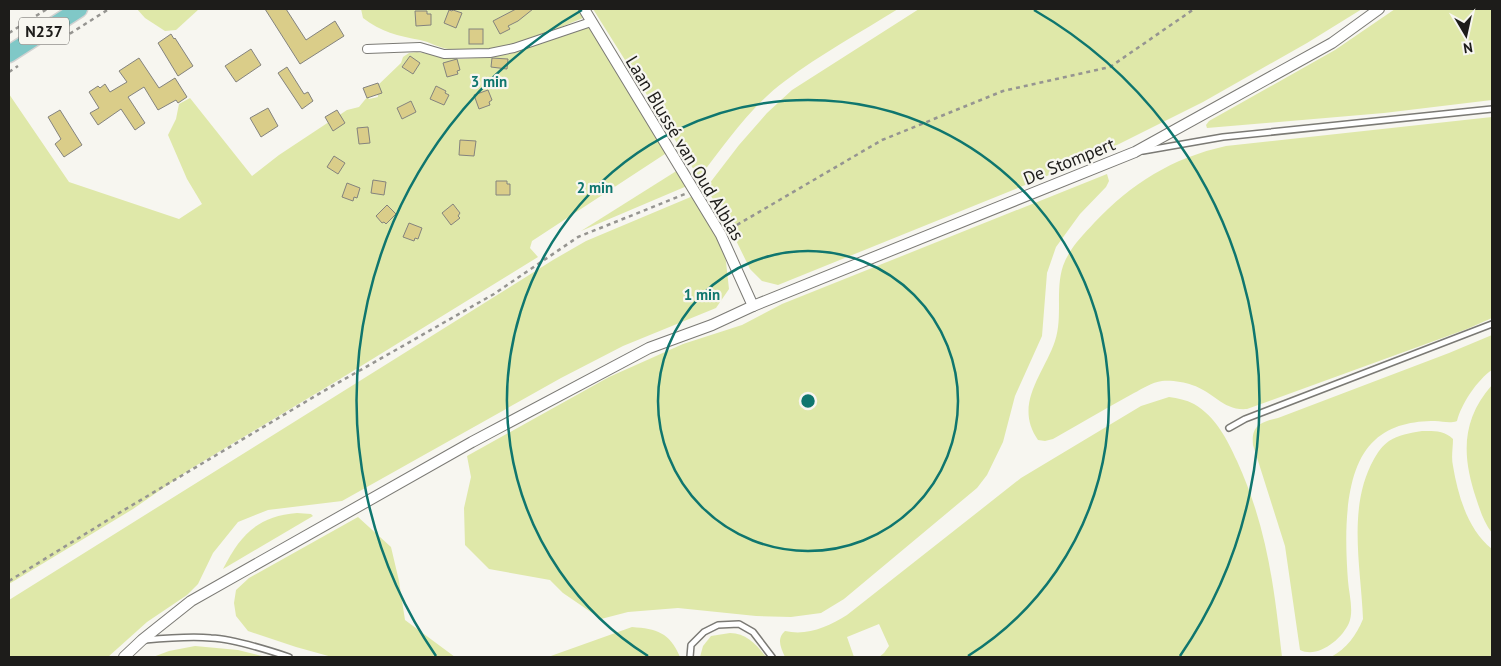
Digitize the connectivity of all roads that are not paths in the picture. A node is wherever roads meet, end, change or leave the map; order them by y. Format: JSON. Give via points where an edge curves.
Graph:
{"nodes":[{"id":1,"x":79,"y":9,"type":"edge"},
{"id":2,"x":584,"y":9,"type":"edge"},
{"id":3,"x":1379,"y":9,"type":"edge"},
{"id":4,"x":591,"y":22,"type":"junction"},
{"id":5,"x":367,"y":49,"type":"dead end"},
{"id":6,"x":9,"y":54,"type":"edge"},
{"id":7,"x":1492,"y":109,"type":"edge"},
{"id":8,"x":1135,"y":152,"type":"junction"},
{"id":9,"x":753,"y":306,"type":"junction"},
{"id":10,"x":1492,"y":324,"type":"edge"},
{"id":11,"x":1229,"y":428,"type":"dead end"},
{"id":12,"x":142,"y":640,"type":"junction"},
{"id":13,"x":124,"y":657,"type":"edge"},
{"id":14,"x":290,"y":657,"type":"edge"},
{"id":15,"x":690,"y":657,"type":"edge"},
{"id":16,"x":772,"y":657,"type":"edge"}],
"edges":[{"from":1,"to":6,"type":"main road","number":"N237"},
{"from":2,"to":4,"type":"street","name":"Laan Blussé van Oud Alblas"},
{"from":3,"to":8,"type":"street","name":"De Stompert","via":[[1332,43]]},
{"from":4,"to":5,"type":"street","via":[[490,54],[444,54],[420,47]]},
{"from":4,"to":9,"type":"street","name":"Laan Blussé van Oud Alblas","via":[[721,235]]},
{"from":7,"to":8,"type":"lane","via":[[1223,137]]},
{"from":8,"to":9,"type":"street","name":"De Stompert"},
{"from":9,"to":12,"type":"street","name":"De Stompert","via":[[649,348],[472,442],[190,600]]},
{"from":10,"to":11,"type":"lane"},
{"from":12,"to":13,"type":"street","name":"De Stompert"},
{"from":12,"to":14,"type":"lane","via":[[213,638]]},
{"from":15,"to":16,"type":"lane","via":[[691,645],[704,632],[718,625],[739,624],[753,632]]}]}
